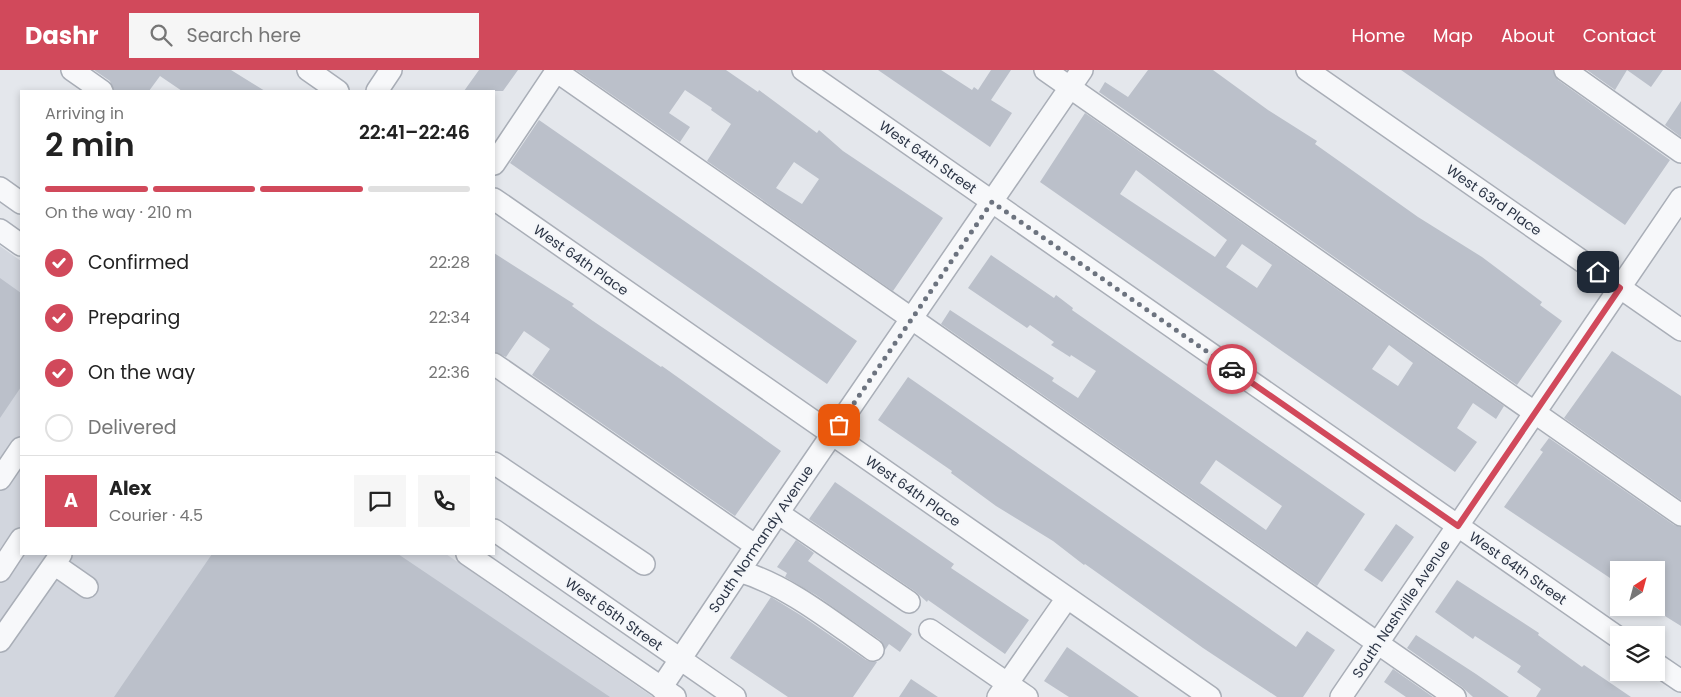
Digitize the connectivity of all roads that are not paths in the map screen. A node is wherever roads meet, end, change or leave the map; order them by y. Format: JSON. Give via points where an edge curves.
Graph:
{"nodes":[{"id":1,"x":72,"y":70,"type":"edge"},
{"id":2,"x":308,"y":70,"type":"edge"},
{"id":3,"x":391,"y":70,"type":"edge"},
{"id":4,"x":557,"y":70,"type":"edge"},
{"id":5,"x":802,"y":70,"type":"edge"},
{"id":6,"x":1045,"y":70,"type":"edge"},
{"id":7,"x":1082,"y":70,"type":"edge"},
{"id":8,"x":1307,"y":70,"type":"edge"},
{"id":9,"x":1565,"y":70,"type":"edge"},
{"id":10,"x":1070,"y":88,"type":"junction"},
{"id":11,"x":101,"y":90,"type":"edge"},
{"id":12,"x":337,"y":90,"type":"edge"},
{"id":13,"x":377,"y":90,"type":"edge"},
{"id":14,"x":1681,"y":152,"type":"edge"},
{"id":15,"x":495,"y":163,"type":"edge"},
{"id":16,"x":0,"y":188,"type":"edge"},
{"id":17,"x":1681,"y":198,"type":"edge"},
{"id":18,"x":495,"y":200,"type":"edge"},
{"id":19,"x":20,"y":202,"type":"edge"},
{"id":20,"x":992,"y":202,"type":"junction"},
{"id":21,"x":0,"y":230,"type":"edge"},
{"id":22,"x":20,"y":244,"type":"edge"},
{"id":23,"x":1620,"y":288,"type":"junction"},
{"id":24,"x":912,"y":319,"type":"junction"},
{"id":25,"x":1681,"y":330,"type":"edge"},
{"id":26,"x":495,"y":365,"type":"edge"},
{"id":27,"x":1535,"y":412,"type":"junction"},
{"id":28,"x":832,"y":434,"type":"junction"},
{"id":29,"x":20,"y":449,"type":"edge"},
{"id":30,"x":495,"y":464,"type":"edge"},
{"id":31,"x":0,"y":479,"type":"edge"},
{"id":32,"x":778,"y":513,"type":"junction"},
{"id":33,"x":1681,"y":515,"type":"edge"},
{"id":34,"x":1458,"y":526,"type":"junction"},
{"id":35,"x":495,"y":531,"type":"edge"},
{"id":36,"x":20,"y":541,"type":"edge"},
{"id":37,"x":756,"y":546,"type":"junction"},
{"id":38,"x":467,"y":555,"type":"edge"},
{"id":39,"x":57,"y":559,"type":"edge"},
{"id":40,"x":644,"y":564,"type":"dead end"},
{"id":41,"x":0,"y":571,"type":"edge"},
{"id":42,"x":739,"y":571,"type":"junction"},
{"id":43,"x":87,"y":587,"type":"dead end"},
{"id":44,"x":1067,"y":598,"type":"junction"},
{"id":45,"x":909,"y":602,"type":"dead end"},
{"id":46,"x":930,"y":630,"type":"dead end"},
{"id":47,"x":1610,"y":632,"type":"edge"},
{"id":48,"x":0,"y":642,"type":"edge"},
{"id":49,"x":1378,"y":643,"type":"junction"},
{"id":50,"x":873,"y":650,"type":"dead end"},
{"id":51,"x":680,"y":659,"type":"junction"},
{"id":52,"x":1665,"y":670,"type":"edge"},
{"id":53,"x":1681,"y":681,"type":"edge"},
{"id":54,"x":1002,"y":690,"type":"edge"},
{"id":55,"x":668,"y":692,"type":"edge"},
{"id":56,"x":735,"y":697,"type":"edge"},
{"id":57,"x":1026,"y":697,"type":"edge"},
{"id":58,"x":1210,"y":697,"type":"edge"},
{"id":59,"x":1341,"y":697,"type":"edge"},
{"id":60,"x":1455,"y":697,"type":"edge"}],
"edges":[{"from":1,"to":11,"type":"street"},
{"from":2,"to":12,"type":"street"},
{"from":3,"to":13,"type":"street"},
{"from":4,"to":15,"type":"street"},
{"from":4,"to":24,"type":"street"},
{"from":5,"to":20,"type":"street","name":"West 64th Street"},
{"from":6,"to":10,"type":"street"},
{"from":7,"to":10,"type":"street","name":"South Normandy Avenue"},
{"from":8,"to":23,"type":"street","name":"West 63rd Place"},
{"from":9,"to":14,"type":"street"},
{"from":10,"to":20,"type":"street","name":"South Normandy Avenue"},
{"from":10,"to":27,"type":"street"},
{"from":16,"to":19,"type":"street"},
{"from":17,"to":23,"type":"street","name":"South Nashville Avenue"},
{"from":18,"to":28,"type":"street","name":"West 64th Place"},
{"from":20,"to":24,"type":"street","name":"South Normandy Avenue"},
{"from":20,"to":34,"type":"street","name":"West 64th Street"},
{"from":21,"to":22,"type":"street"},
{"from":23,"to":25,"type":"street","name":"West 63rd Place"},
{"from":23,"to":27,"type":"street","name":"South Nashville Avenue"},
{"from":24,"to":28,"type":"street","name":"South Normandy Avenue"},
{"from":24,"to":49,"type":"street"},
{"from":26,"to":37,"type":"street"},
{"from":27,"to":33,"type":"street"},
{"from":27,"to":34,"type":"street","name":"South Nashville Avenue"},
{"from":28,"to":32,"type":"street","name":"South Normandy Avenue"},
{"from":28,"to":44,"type":"street","name":"West 64th Place"},
{"from":29,"to":31,"type":"street"},
{"from":30,"to":40,"type":"street"},
{"from":32,"to":37,"type":"street","name":"South Normandy Avenue"},
{"from":32,"to":45,"type":"street"},
{"from":34,"to":47,"type":"street","name":"West 64th Street"},
{"from":34,"to":49,"type":"street","name":"South Nashville Avenue"},
{"from":35,"to":51,"type":"street","name":"West 65th Street"},
{"from":36,"to":41,"type":"street"},
{"from":37,"to":42,"type":"street","name":"South Normandy Avenue"},
{"from":38,"to":55,"type":"street"},
{"from":39,"to":43,"type":"street"},
{"from":39,"to":48,"type":"street"},
{"from":42,"to":50,"type":"street","via":[[763,578]]},
{"from":42,"to":51,"type":"street","name":"South Normandy Avenue"},
{"from":44,"to":54,"type":"street"},
{"from":44,"to":58,"type":"street","name":"West 64th Place"},
{"from":46,"to":54,"type":"street"},
{"from":49,"to":59,"type":"street","name":"South Nashville Avenue"},
{"from":49,"to":60,"type":"street"},
{"from":51,"to":55,"type":"street","name":"South Normandy Avenue"},
{"from":51,"to":56,"type":"street","name":"West 65th Street"},
{"from":52,"to":53,"type":"street"},
{"from":54,"to":57,"type":"street"}]}
